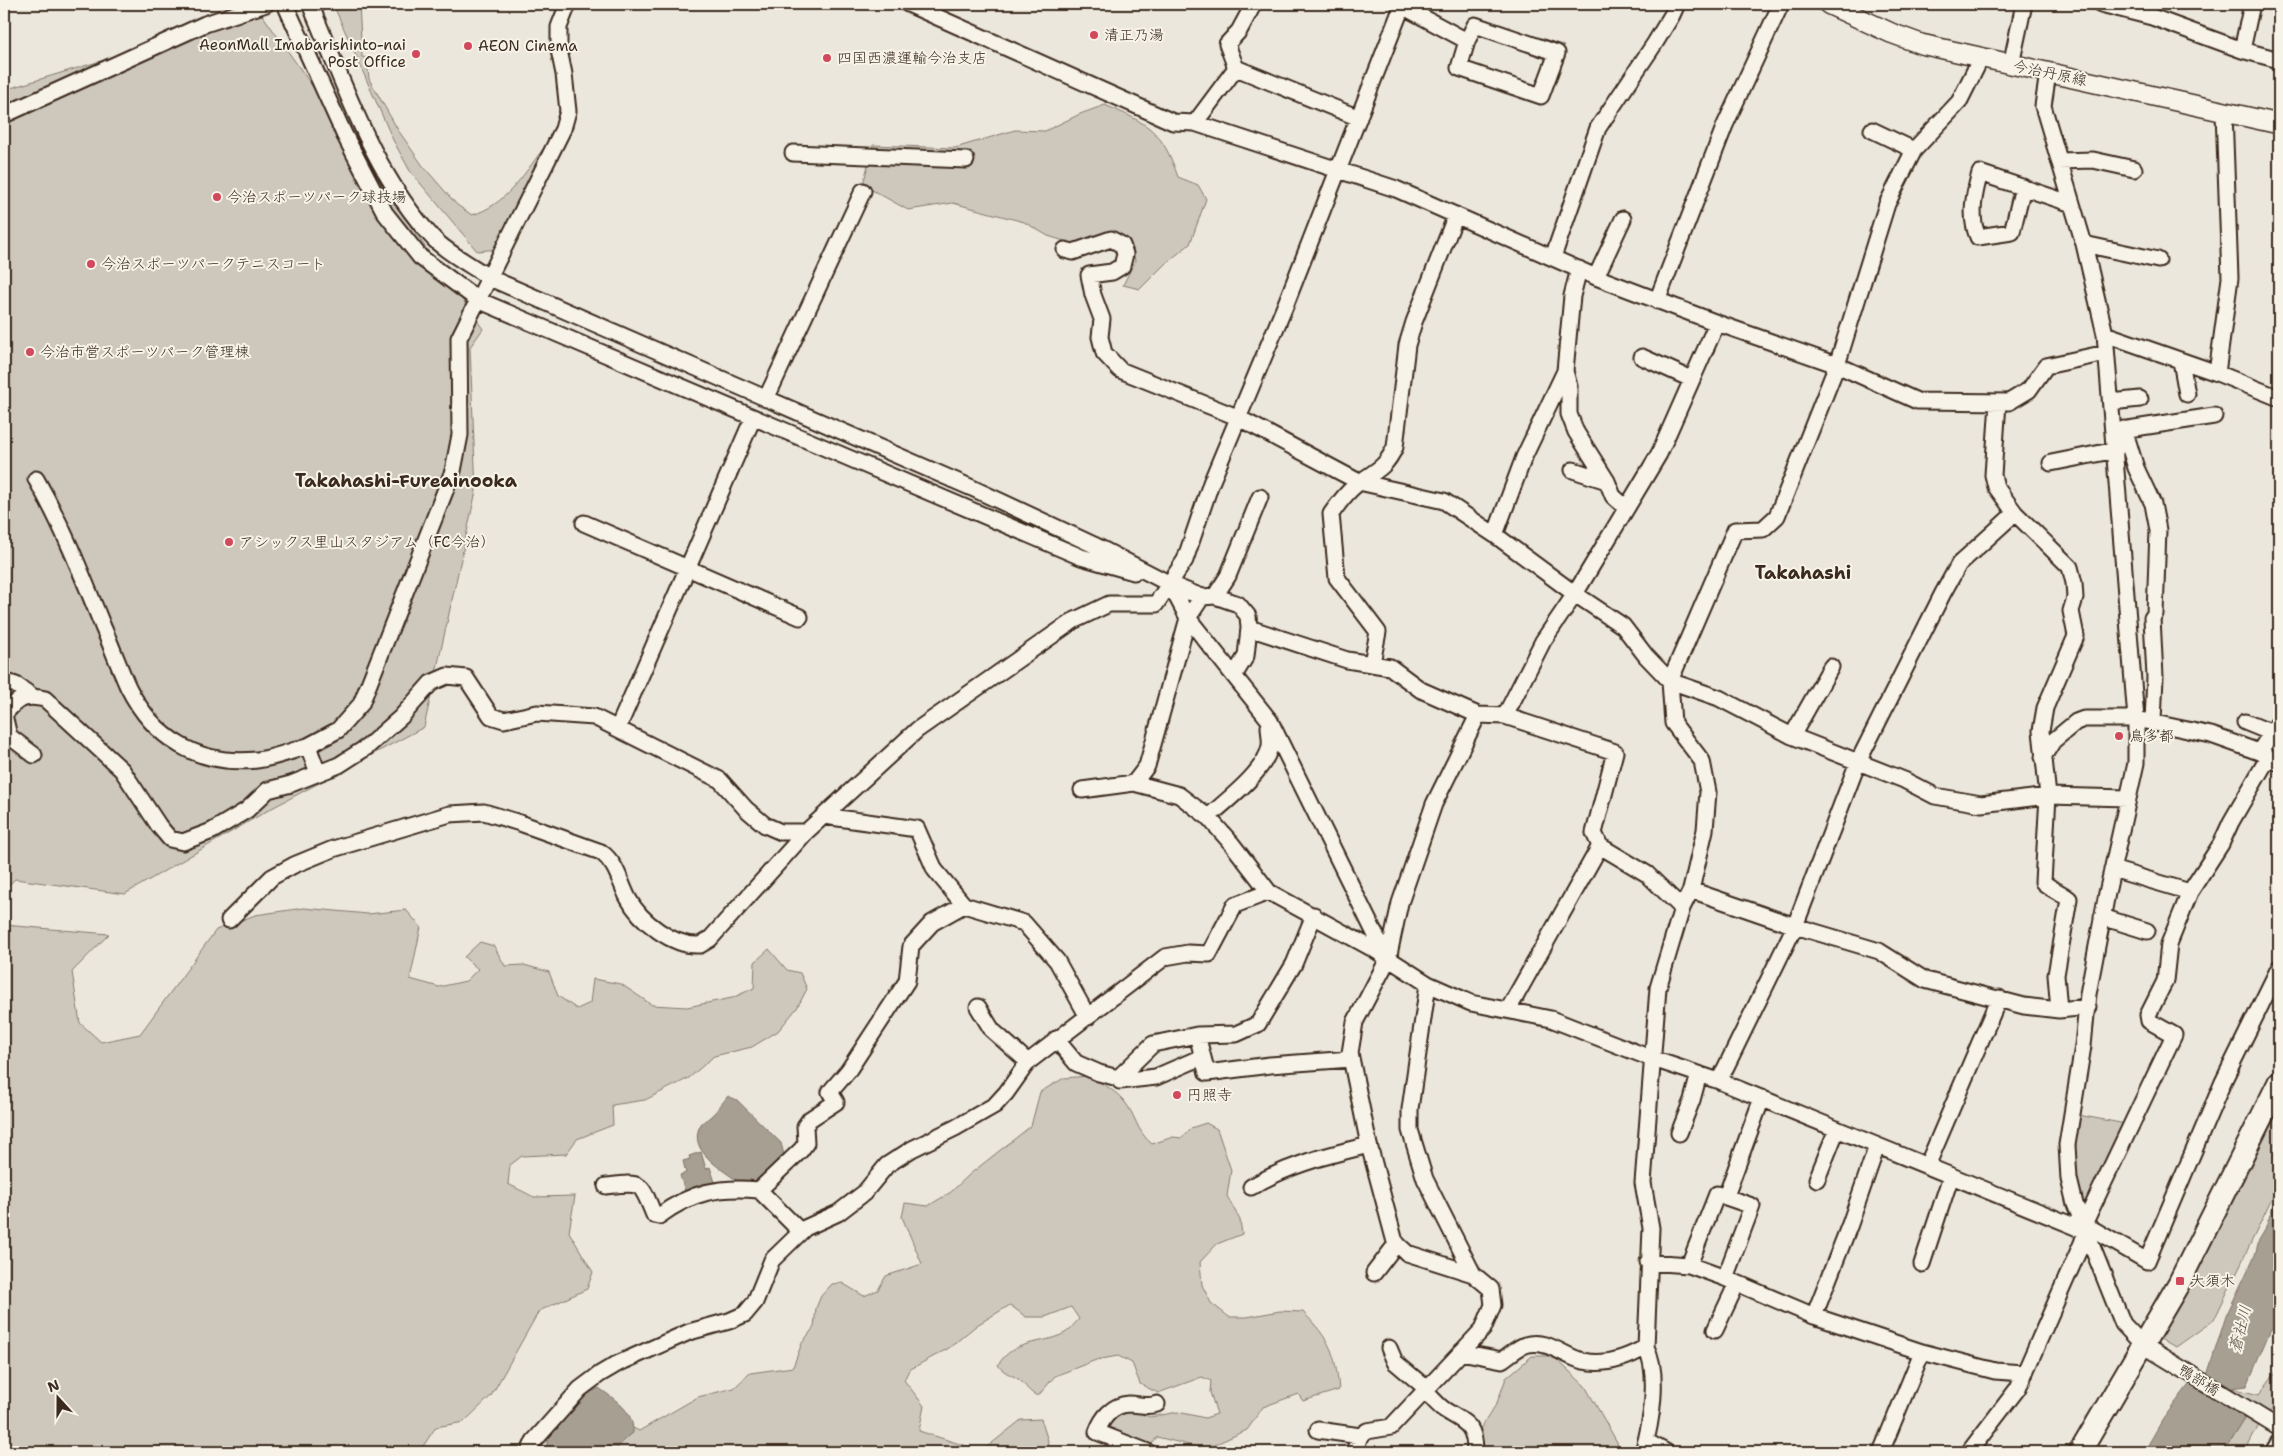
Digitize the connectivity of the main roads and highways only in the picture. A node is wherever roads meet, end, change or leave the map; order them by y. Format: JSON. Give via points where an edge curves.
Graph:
{"nodes":[{"id":1,"x":1840,"y":7,"type":"edge"},
{"id":2,"x":2279,"y":124,"type":"edge"},
{"id":3,"x":2279,"y":1082,"type":"edge"},
{"id":4,"x":2080,"y":1452,"type":"edge"}],
"edges":[{"from":1,"to":2,"type":"main road","name":"今治丹原線","via":[[1906,39]]},
{"from":3,"to":4,"type":"highway","via":[[2145,1347]]}]}
